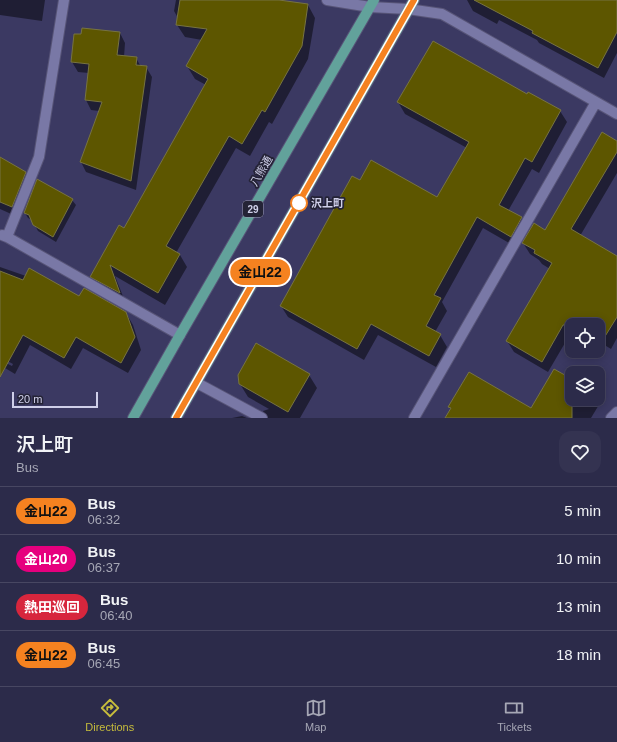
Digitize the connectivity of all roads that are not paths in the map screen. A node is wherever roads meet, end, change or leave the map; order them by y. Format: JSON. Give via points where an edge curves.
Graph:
{"nodes":[{"id":1,"x":64,"y":0,"type":"edge"},
{"id":2,"x":327,"y":0,"type":"edge"},
{"id":3,"x":414,"y":0,"type":"edge"},
{"id":4,"x":372,"y":4,"type":"edge"},
{"id":5,"x":408,"y":9,"type":"junction"},
{"id":6,"x":596,"y":102,"type":"junction"},
{"id":7,"x":617,"y":114,"type":"edge"},
{"id":8,"x":3,"y":236,"type":"edge"},
{"id":9,"x":180,"y":335,"type":"junction"},
{"id":10,"x":197,"y":382,"type":"junction"},
{"id":11,"x":617,"y":412,"type":"edge"},
{"id":12,"x":133,"y":418,"type":"edge"},
{"id":13,"x":176,"y":418,"type":"edge"},
{"id":14,"x":262,"y":418,"type":"edge"},
{"id":15,"x":414,"y":418,"type":"edge"},
{"id":16,"x":611,"y":418,"type":"edge"}],
"edges":[{"from":1,"to":8,"type":"street","via":[[39,157]]},
{"from":2,"to":4,"type":"street"},
{"from":3,"to":5,"type":"main road"},
{"from":4,"to":5,"type":"street"},
{"from":4,"to":9,"type":"main road","name":"八熊通","number":"29"},
{"from":5,"to":6,"type":"street","via":[[442,14]]},
{"from":5,"to":10,"type":"main road"},
{"from":6,"to":7,"type":"street"},
{"from":6,"to":15,"type":"street"},
{"from":8,"to":9,"type":"street"},
{"from":9,"to":12,"type":"main road","name":"八熊通","number":"29"},
{"from":10,"to":13,"type":"main road"},
{"from":10,"to":14,"type":"street"},
{"from":11,"to":16,"type":"street"}]}
